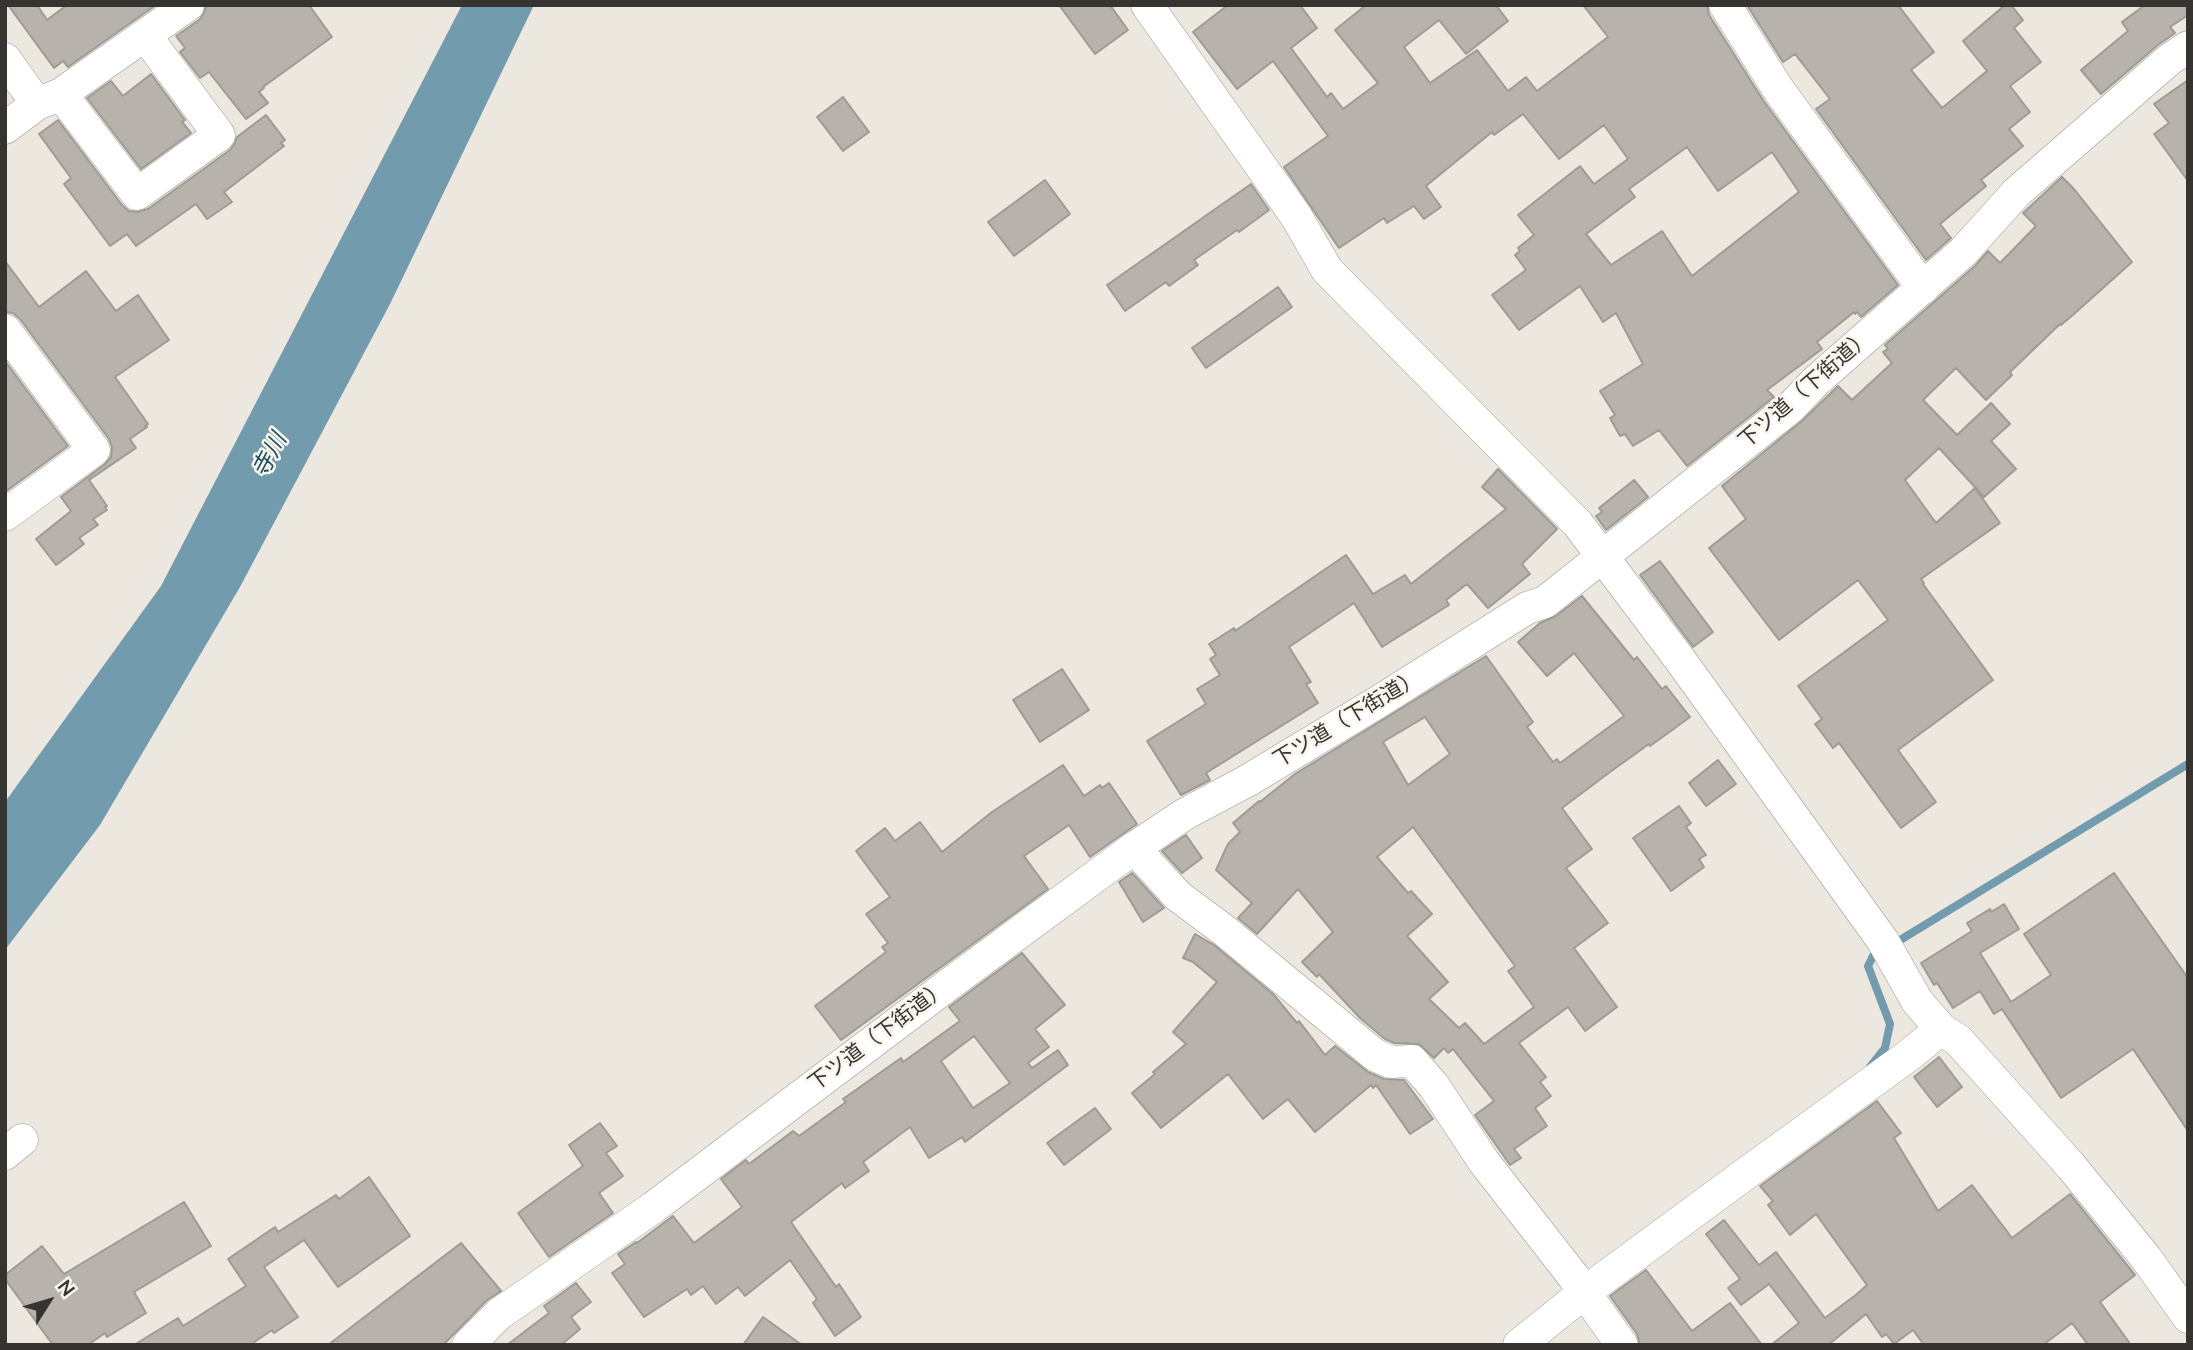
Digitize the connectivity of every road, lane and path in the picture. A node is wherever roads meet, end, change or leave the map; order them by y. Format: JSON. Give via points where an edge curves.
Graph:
{"nodes":[{"id":1,"x":188,"y":5,"type":"edge"},
{"id":2,"x":1147,"y":5,"type":"edge"},
{"id":3,"x":1725,"y":5,"type":"edge"},
{"id":4,"x":145,"y":35,"type":"junction"},
{"id":5,"x":2188,"y":47,"type":"edge"},
{"id":6,"x":5,"y":60,"type":"edge"},
{"id":7,"x":49,"y":99,"type":"junction"},
{"id":8,"x":5,"y":128,"type":"edge"},
{"id":9,"x":1923,"y":288,"type":"junction"},
{"id":10,"x":5,"y":330,"type":"edge"},
{"id":11,"x":5,"y":515,"type":"edge"},
{"id":12,"x":1603,"y":558,"type":"junction"},
{"id":13,"x":1134,"y":848,"type":"junction"},
{"id":14,"x":1941,"y":1029,"type":"junction"},
{"id":15,"x":1579,"y":1284,"type":"junction"},
{"id":16,"x":2188,"y":1317,"type":"edge"},
{"id":17,"x":468,"y":1345,"type":"edge"},
{"id":18,"x":1518,"y":1345,"type":"edge"},
{"id":19,"x":1622,"y":1345,"type":"edge"}],
"edges":[{"from":1,"to":4,"type":"street"},
{"from":2,"to":12,"type":"street","via":[[1296,216],[1327,270],[1578,524]]},
{"from":3,"to":9,"type":"street","via":[[1779,89]]},
{"from":4,"to":7,"type":"street"},
{"from":4,"to":7,"type":"street","via":[[219,135],[137,194]]},
{"from":5,"to":9,"type":"street","name":"下ツ道（下街道）","via":[[2017,192]]},
{"from":6,"to":7,"type":"street"},
{"from":7,"to":8,"type":"street"},
{"from":9,"to":12,"type":"street","name":"下ツ道（下街道）","via":[[1791,407]]},
{"from":10,"to":11,"type":"street","via":[[93,450]]},
{"from":12,"to":13,"type":"street","name":"下ツ道（下街道）","via":[[1545,602],[1527,608]]},
{"from":12,"to":14,"type":"street"},
{"from":13,"to":15,"type":"street","via":[[1178,896],[1375,1055],[1391,1062],[1412,1061]]},
{"from":13,"to":17,"type":"street","name":"下ツ道（下街道）","via":[[654,1207],[499,1314]]},
{"from":14,"to":15,"type":"street"},
{"from":14,"to":16,"type":"street","via":[[1958,1040],[2071,1166]]},
{"from":15,"to":18,"type":"street"},
{"from":15,"to":19,"type":"street"}]}
